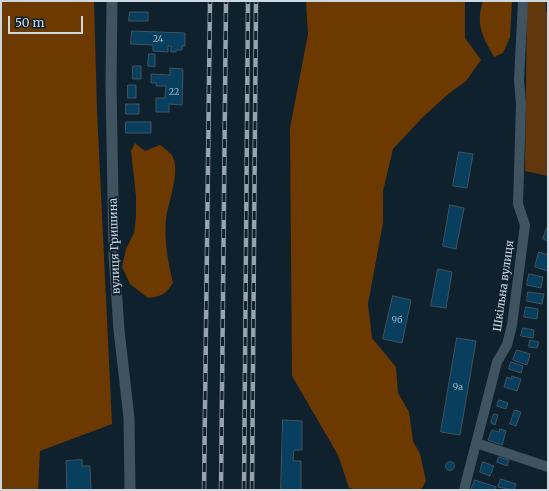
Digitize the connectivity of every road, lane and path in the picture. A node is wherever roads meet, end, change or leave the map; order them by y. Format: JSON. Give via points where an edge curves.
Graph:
{"nodes":[{"id":1,"x":112,"y":1,"type":"edge"},
{"id":2,"x":522,"y":1,"type":"edge"},
{"id":3,"x":476,"y":443,"type":"junction"},
{"id":4,"x":548,"y":467,"type":"edge"},
{"id":5,"x":130,"y":490,"type":"edge"},
{"id":6,"x":464,"y":490,"type":"edge"}],
"edges":[{"from":1,"to":5,"type":"street","name":"вулиця Гришина","via":[[114,256],[119,330],[130,418]]},
{"from":2,"to":3,"type":"street","name":"Шкільна вулиця","via":[[518,204],[525,225],[508,346],[497,362]]},
{"from":3,"to":4,"type":"street"},
{"from":3,"to":6,"type":"street","name":"Шкільна вулиця"}]}
